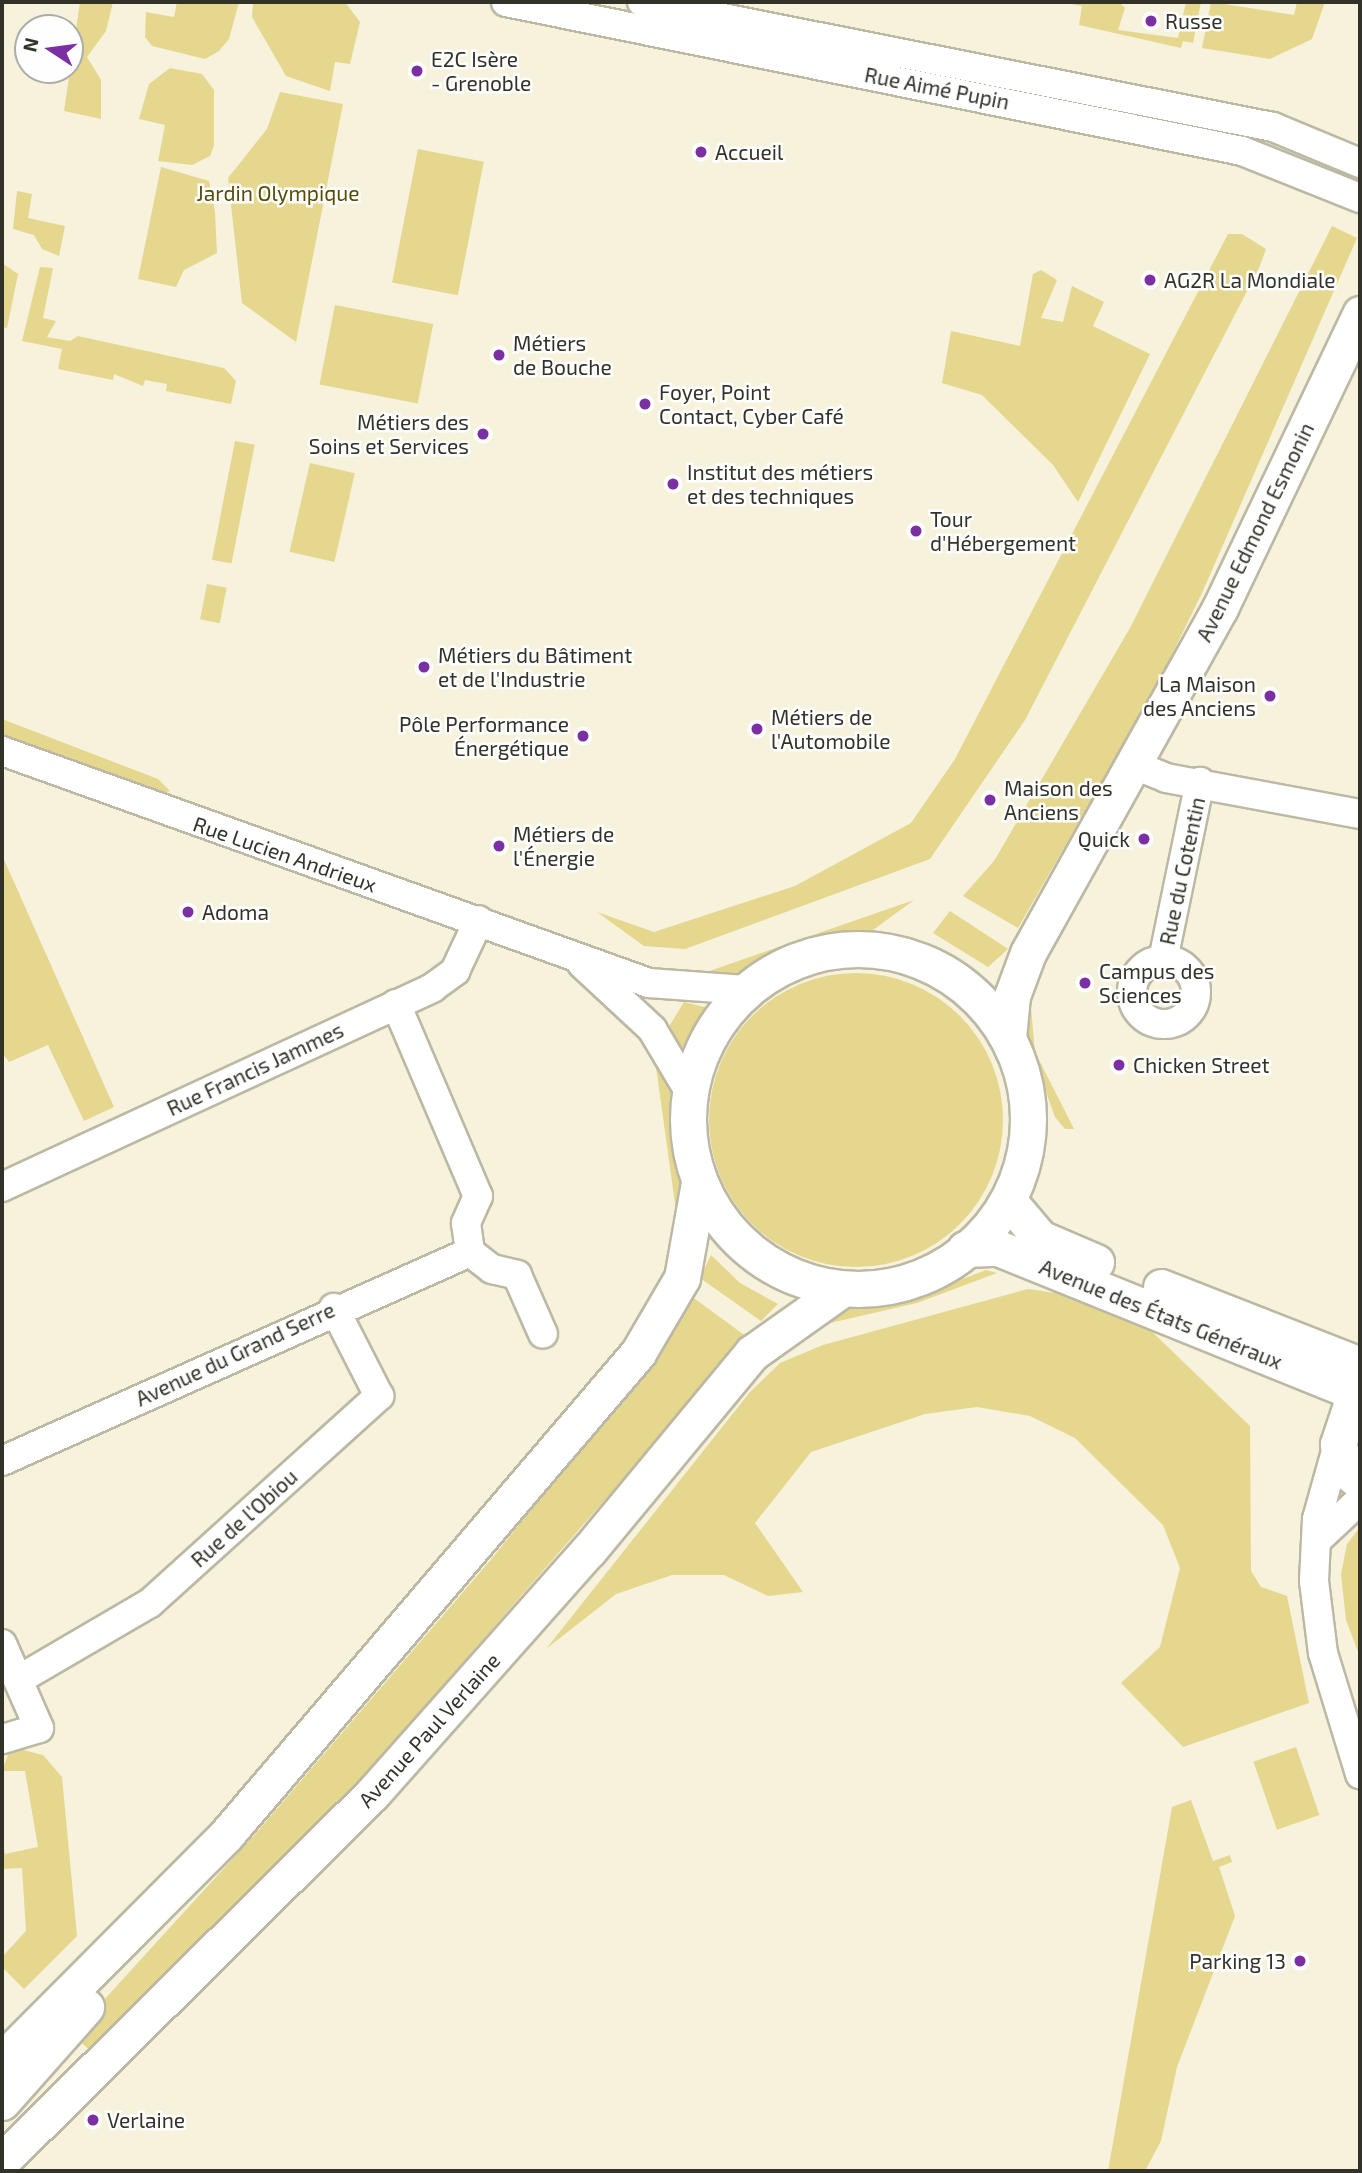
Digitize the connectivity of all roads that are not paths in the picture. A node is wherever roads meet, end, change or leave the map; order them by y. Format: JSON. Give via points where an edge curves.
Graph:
{"nodes":[{"id":1,"x":506,"y":2,"type":"edge"},
{"id":2,"x":642,"y":2,"type":"edge"},
{"id":3,"x":1354,"y":160,"type":"edge"},
{"id":4,"x":1360,"y":198,"type":"edge"},
{"id":5,"x":1360,"y":314,"type":"edge"},
{"id":6,"x":2,"y":751,"type":"edge"},
{"id":7,"x":1132,"y":764,"type":"junction"},
{"id":8,"x":1200,"y":782,"type":"junction"},
{"id":9,"x":1360,"y":814,"type":"edge"},
{"id":10,"x":479,"y":920,"type":"junction"},
{"id":11,"x":570,"y":953,"type":"junction"},
{"id":12,"x":1163,"y":960,"type":"dead end"},
{"id":13,"x":1021,"y":968,"type":"junction"},
{"id":14,"x":967,"y":988,"type":"junction"},
{"id":15,"x":746,"y":990,"type":"junction"},
{"id":16,"x":396,"y":1004,"type":"junction"},
{"id":17,"x":1008,"y":1038,"type":"junction"},
{"id":18,"x":689,"y":1091,"type":"junction"},
{"id":19,"x":699,"y":1183,"type":"junction"},
{"id":20,"x":2,"y":1187,"type":"edge"},
{"id":21,"x":1008,"y":1200,"type":"junction"},
{"id":22,"x":965,"y":1250,"type":"junction"},
{"id":23,"x":470,"y":1252,"type":"junction"},
{"id":24,"x":842,"y":1289,"type":"junction"},
{"id":25,"x":334,"y":1308,"type":"junction"},
{"id":26,"x":543,"y":1335,"type":"dead end"},
{"id":27,"x":1358,"y":1378,"type":"edge"},
{"id":28,"x":1338,"y":1444,"type":"junction"},
{"id":29,"x":2,"y":1461,"type":"edge"},
{"id":30,"x":1360,"y":1482,"type":"edge"},
{"id":31,"x":1360,"y":1500,"type":"edge"},
{"id":32,"x":1316,"y":1541,"type":"junction"},
{"id":33,"x":2,"y":1644,"type":"edge"},
{"id":34,"x":18,"y":1680,"type":"junction"},
{"id":35,"x":2,"y":1739,"type":"edge"},
{"id":36,"x":1360,"y":1774,"type":"edge"},
{"id":37,"x":128,"y":1935,"type":"junction"},
{"id":38,"x":2,"y":2060,"type":"edge"},
{"id":39,"x":2,"y":2102,"type":"edge"},
{"id":40,"x":2,"y":2161,"type":"edge"}],
"edges":[{"from":1,"to":4,"type":"street","name":"Rue Aimé Pupin","via":[[1242,151]]},
{"from":2,"to":3,"type":"street","name":"Rue Aimé Pupin","via":[[1273,127]]},
{"from":5,"to":7,"type":"main road","name":"Avenue Edmond Esmonin","via":[[1220,608]]},
{"from":6,"to":10,"type":"street","name":"Rue Lucien Andrieux","via":[[291,859]]},
{"from":7,"to":8,"type":"street","name":"Rue du Cotentin","via":[[1167,778]]},
{"from":7,"to":13,"type":"main road","name":"Avenue Edmond Esmonin"},
{"from":8,"to":9,"type":"street","name":"Rue du Cotentin"},
{"from":8,"to":12,"type":"street","name":"Rue du Cotentin"},
{"from":10,"to":11,"type":"street","name":"Rue Lucien Andrieux"},
{"from":10,"to":16,"type":"street","name":"Rue Francis Jammes","via":[[455,971]]},
{"from":11,"to":15,"type":"street","name":"Rue Lucien Andrieux","via":[[649,983]]},
{"from":11,"to":18,"type":"street","name":"Rue Lucien Andrieux","via":[[652,1028]]},
{"from":13,"to":14,"type":"main road"},
{"from":13,"to":17,"type":"main road","name":"Avenue Edmond Esmonin"},
{"from":14,"to":15,"type":"main road","via":[[922,960],[844,948],[792,961]]},
{"from":14,"to":17,"type":"main road"},
{"from":15,"to":18,"type":"main road","via":[[712,1030]]},
{"from":16,"to":20,"type":"street","name":"Rue Francis Jammes"},
{"from":16,"to":23,"type":"street","via":[[478,1196],[466,1223]]},
{"from":17,"to":21,"type":"main road","via":[[1028,1106],[1027,1139]]},
{"from":18,"to":19,"type":"main road","via":[[688,1138]]},
{"from":19,"to":24,"type":"main road","via":[[726,1227],[756,1256],[812,1284]]},
{"from":19,"to":37,"type":"main road","via":[[682,1278],[638,1353],[355,1689]]},
{"from":21,"to":22,"type":"main road"},
{"from":21,"to":27,"type":"main road","name":"Avenue des États Généraux","via":[[1040,1238]]},
{"from":22,"to":24,"type":"main road","via":[[908,1282]]},
{"from":22,"to":27,"type":"main road","name":"Avenue des États Généraux","via":[[998,1248]]},
{"from":23,"to":25,"type":"street","name":"Avenue du Grand Serre"},
{"from":23,"to":26,"type":"street","via":[[492,1269],[517,1275]]},
{"from":24,"to":40,"type":"main road","name":"Avenue Paul Verlaine","via":[[752,1353],[589,1550],[372,1794]]},
{"from":25,"to":29,"type":"street","name":"Avenue du Grand Serre"},
{"from":25,"to":34,"type":"street","name":"Rue de l'Obiou","via":[[379,1396],[150,1602]]},
{"from":27,"to":28,"type":"main road"},
{"from":28,"to":30,"type":"main road","via":[[1346,1471]]},
{"from":28,"to":32,"type":"street"},
{"from":31,"to":32,"type":"street"},
{"from":32,"to":36,"type":"street","via":[[1323,1653]]},
{"from":33,"to":34,"type":"street"},
{"from":34,"to":35,"type":"street","via":[[39,1728]]},
{"from":37,"to":38,"type":"main road"},
{"from":37,"to":39,"type":"main road","via":[[105,1985]]}]}
